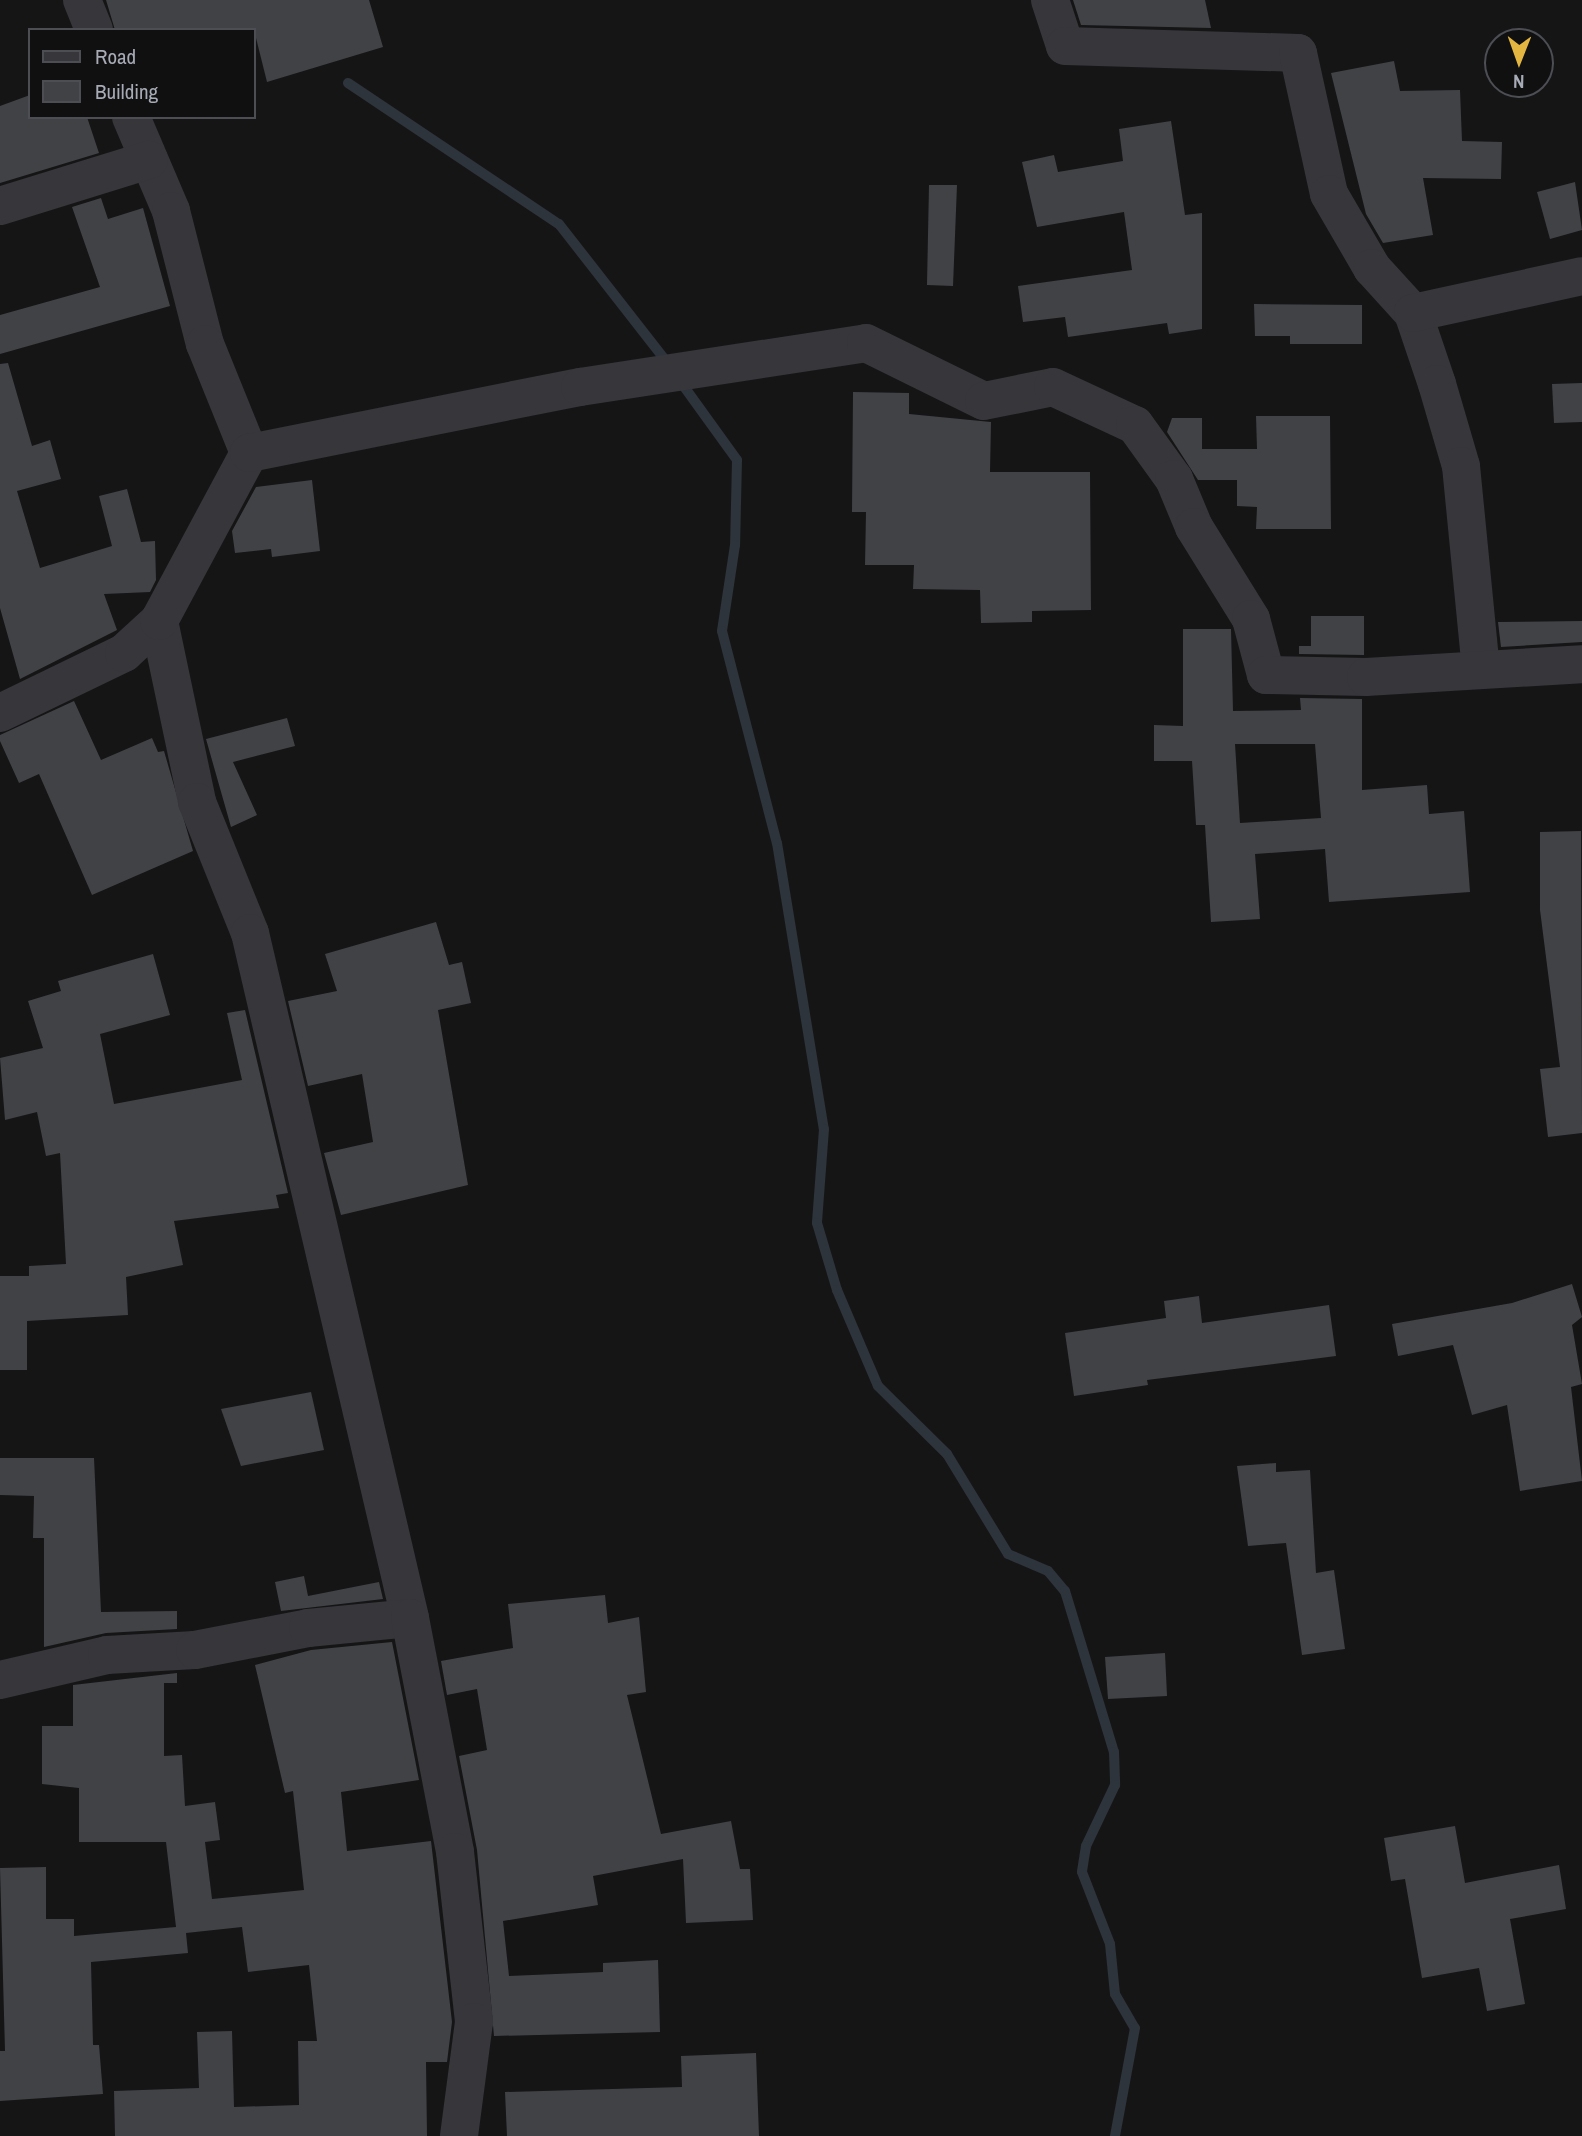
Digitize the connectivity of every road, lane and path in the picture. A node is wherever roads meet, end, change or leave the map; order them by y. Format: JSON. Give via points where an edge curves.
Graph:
{"nodes":[{"id":1,"x":82,"y":0,"type":"edge"},
{"id":2,"x":1050,"y":0,"type":"edge"},
{"id":3,"x":93,"y":28,"type":"edge"},
{"id":4,"x":132,"y":119,"type":"edge"},
{"id":5,"x":149,"y":160,"type":"junction"},
{"id":6,"x":0,"y":206,"type":"edge"},
{"id":7,"x":1582,"y":276,"type":"edge"},
{"id":8,"x":1413,"y":313,"type":"junction"},
{"id":9,"x":249,"y":453,"type":"junction"},
{"id":10,"x":159,"y":621,"type":"junction"},
{"id":11,"x":1582,"y":664,"type":"edge"},
{"id":12,"x":1481,"y":670,"type":"junction"},
{"id":13,"x":0,"y":713,"type":"edge"},
{"id":14,"x":410,"y":1618,"type":"junction"},
{"id":15,"x":0,"y":1680,"type":"edge"},
{"id":16,"x":458,"y":2136,"type":"edge"}],
"edges":[{"from":1,"to":3,"type":"street"},
{"from":2,"to":8,"type":"street","via":[[1065,46],[1298,53],[1329,194],[1372,268]]},
{"from":4,"to":5,"type":"street"},
{"from":5,"to":6,"type":"street"},
{"from":5,"to":9,"type":"street","via":[[171,211],[205,344]]},
{"from":7,"to":8,"type":"street"},
{"from":8,"to":12,"type":"street","via":[[1461,466]]},
{"from":9,"to":10,"type":"street"},
{"from":9,"to":12,"type":"street","via":[[580,387],[866,343],[984,401],[1052,387],[1135,425],[1174,479],[1194,527],[1251,620],[1266,675]]},
{"from":10,"to":13,"type":"street","via":[[124,653]]},
{"from":10,"to":14,"type":"street","via":[[197,802],[250,933]]},
{"from":11,"to":12,"type":"street"},
{"from":14,"to":15,"type":"street","via":[[308,1628],[195,1650],[107,1655]]},
{"from":14,"to":16,"type":"street","via":[[454,1852],[474,2022]]}]}
